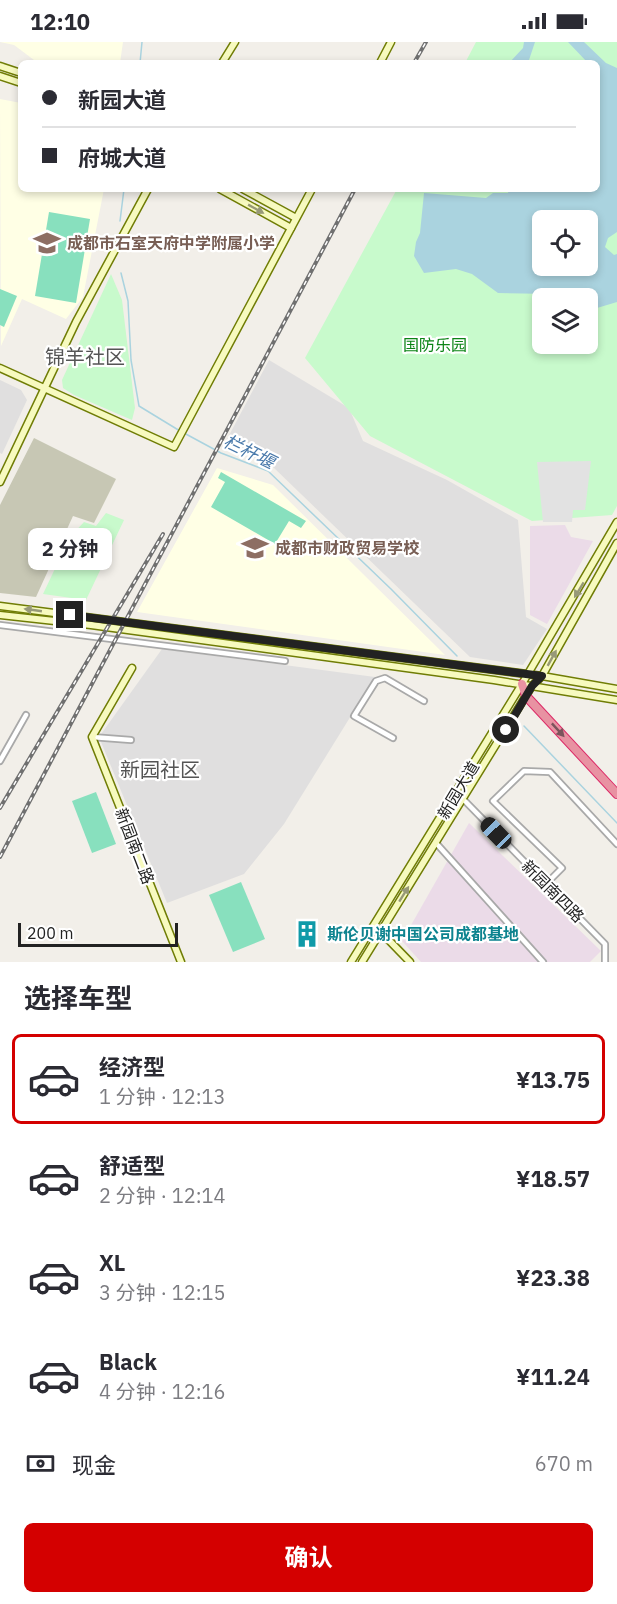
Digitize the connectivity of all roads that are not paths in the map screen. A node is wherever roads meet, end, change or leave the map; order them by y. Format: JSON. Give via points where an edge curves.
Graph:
{"nodes":[{"id":1,"x":235,"y":42,"type":"edge"},
{"id":2,"x":391,"y":42,"type":"edge"},
{"id":3,"x":224,"y":60,"type":"edge"},
{"id":4,"x":382,"y":60,"type":"edge"},
{"id":5,"x":0,"y":66,"type":"edge"},
{"id":6,"x":18,"y":72,"type":"edge"},
{"id":7,"x":0,"y":76,"type":"edge"},
{"id":8,"x":18,"y":82,"type":"edge"},
{"id":9,"x":146,"y":192,"type":"edge"},
{"id":10,"x":225,"y":192,"type":"edge"},
{"id":11,"x":248,"y":192,"type":"edge"},
{"id":12,"x":310,"y":192,"type":"edge"},
{"id":13,"x":296,"y":218,"type":"junction"},
{"id":14,"x":291,"y":228,"type":"junction"},
{"id":15,"x":0,"y":368,"type":"edge"},
{"id":16,"x":44,"y":388,"type":"junction"},
{"id":17,"x":0,"y":482,"type":"edge"},
{"id":18,"x":617,"y":522,"type":"edge"},
{"id":19,"x":608,"y":539,"type":"junction"},
{"id":20,"x":617,"y":543,"type":"edge"},
{"id":21,"x":0,"y":606,"type":"edge"},
{"id":22,"x":0,"y":615,"type":"edge"},
{"id":23,"x":0,"y":625,"type":"edge"},
{"id":24,"x":285,"y":661,"type":"dead end"},
{"id":25,"x":132,"y":668,"type":"dead end"},
{"id":26,"x":528,"y":674,"type":"junction"},
{"id":27,"x":542,"y":676,"type":"junction"},
{"id":28,"x":522,"y":684,"type":"junction"},
{"id":29,"x":532,"y":686,"type":"junction"},
{"id":30,"x":617,"y":689,"type":"edge"},
{"id":31,"x":526,"y":696,"type":"junction"},
{"id":32,"x":617,"y":700,"type":"edge"},
{"id":33,"x":424,"y":701,"type":"dead end"},
{"id":34,"x":26,"y":715,"type":"dead end"},
{"id":35,"x":92,"y":737,"type":"junction"},
{"id":36,"x":393,"y":738,"type":"dead end"},
{"id":37,"x":131,"y":740,"type":"dead end"},
{"id":38,"x":0,"y":760,"type":"edge"},
{"id":39,"x":617,"y":794,"type":"edge"},
{"id":40,"x":464,"y":799,"type":"junction"},
{"id":41,"x":436,"y":843,"type":"junction"},
{"id":42,"x":617,"y":844,"type":"edge"},
{"id":43,"x":545,"y":885,"type":"junction"},
{"id":44,"x":381,"y":932,"type":"junction"},
{"id":45,"x":181,"y":962,"type":"edge"},
{"id":46,"x":351,"y":962,"type":"edge"},
{"id":47,"x":362,"y":962,"type":"edge"},
{"id":48,"x":410,"y":962,"type":"edge"},
{"id":49,"x":543,"y":962,"type":"edge"},
{"id":50,"x":605,"y":962,"type":"edge"}],
"edges":[{"from":1,"to":3,"type":"street"},
{"from":2,"to":4,"type":"street"},
{"from":5,"to":6,"type":"street"},
{"from":7,"to":8,"type":"street"},
{"from":9,"to":16,"type":"street"},
{"from":10,"to":14,"type":"street","one_way":true},
{"from":11,"to":13,"type":"street"},
{"from":12,"to":13,"type":"street"},
{"from":13,"to":14,"type":"street"},
{"from":14,"to":16,"type":"street","via":[[174,447]]},
{"from":15,"to":16,"type":"street"},
{"from":16,"to":17,"type":"street"},
{"from":18,"to":19,"type":"street","name":"新园大道"},
{"from":19,"to":20,"type":"street"},
{"from":19,"to":26,"type":"street","name":"新园大道","one_way":true},
{"from":27,"to":20,"type":"street","name":"新园大道","one_way":true},
{"from":26,"to":21,"type":"street","one_way":true},
{"from":22,"to":28,"type":"street"},
{"from":23,"to":24,"type":"street"},
{"from":25,"to":35,"type":"street"},
{"from":26,"to":27,"type":"street"},
{"from":26,"to":28,"type":"street","name":"新园大道"},
{"from":27,"to":29,"type":"street","name":"新园大道"},
{"from":27,"to":30,"type":"street"},
{"from":28,"to":29,"type":"street"},
{"from":28,"to":31,"type":"highway"},
{"from":28,"to":46,"type":"street","name":"新园大道"},
{"from":29,"to":31,"type":"street","name":"新园大道"},
{"from":29,"to":32,"type":"street"},
{"from":31,"to":39,"type":"highway","one_way":true},
{"from":31,"to":40,"type":"street","name":"新园大道"},
{"from":33,"to":36,"type":"street","via":[[385,678],[376,681],[354,716]]},
{"from":34,"to":38,"type":"street"},
{"from":35,"to":37,"type":"street"},
{"from":35,"to":45,"type":"street","name":"新园南二路"},
{"from":40,"to":41,"type":"street","name":"新园大道"},
{"from":40,"to":43,"type":"street","name":"新园南四路"},
{"from":44,"to":41,"type":"street","name":"新园大道","one_way":true},
{"from":41,"to":49,"type":"street"},
{"from":42,"to":43,"type":"street","via":[[550,772],[524,771],[493,801],[562,868]]},
{"from":43,"to":50,"type":"street","name":"新园南四路","via":[[605,944]]},
{"from":44,"to":47,"type":"street","name":"新园大道"},
{"from":44,"to":48,"type":"street"}]}
